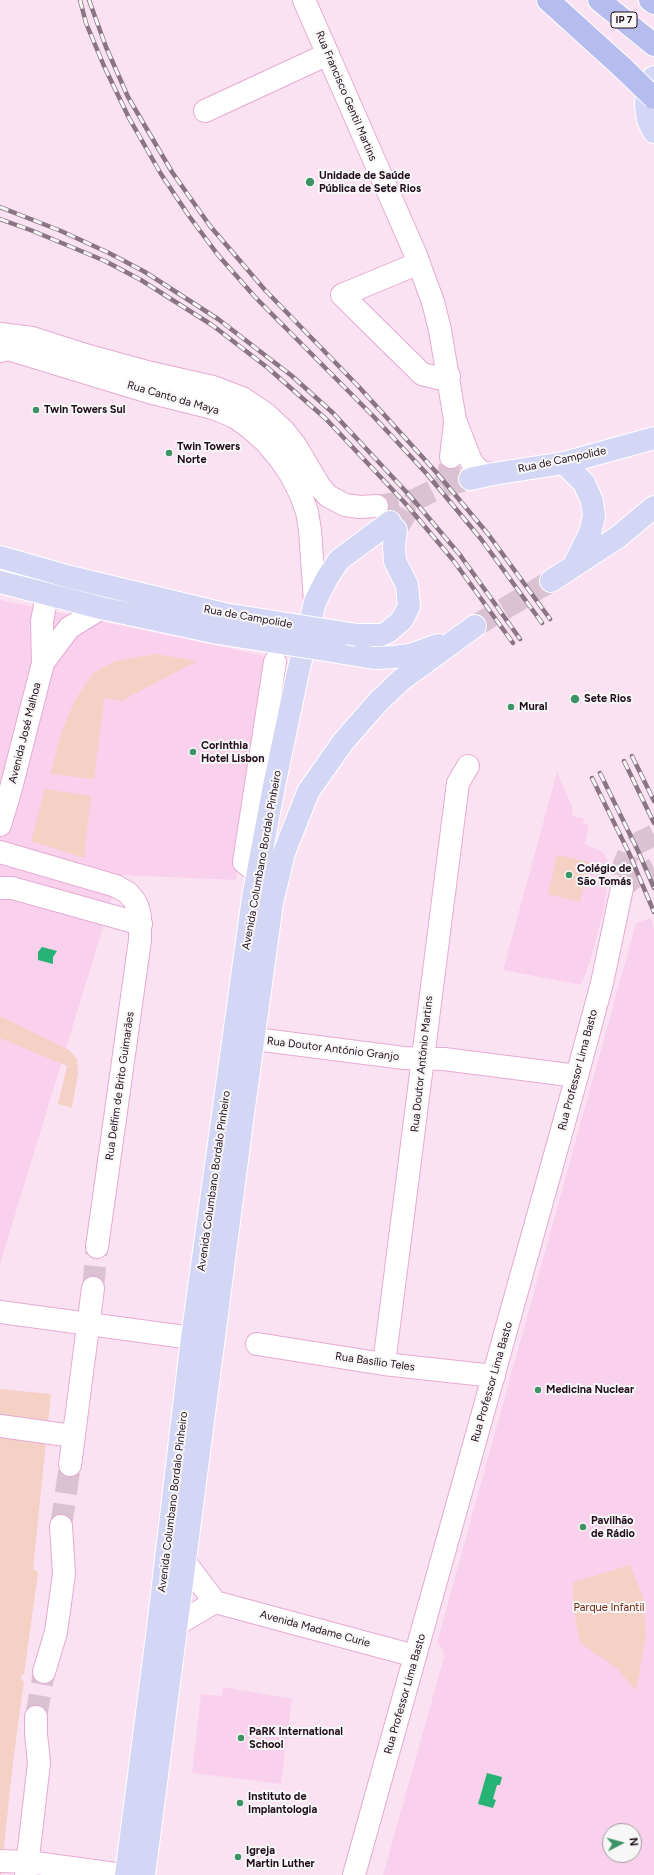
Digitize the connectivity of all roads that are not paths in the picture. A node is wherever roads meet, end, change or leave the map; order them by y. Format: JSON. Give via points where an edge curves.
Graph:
{"nodes":[{"id":1,"x":304,"y":0,"type":"edge"},
{"id":2,"x":548,"y":0,"type":"edge"},
{"id":3,"x":599,"y":0,"type":"edge"},
{"id":4,"x":650,"y":0,"type":"edge"},
{"id":5,"x":654,"y":3,"type":"edge"},
{"id":6,"x":652,"y":43,"type":"edge"},
{"id":7,"x":328,"y":54,"type":"junction"},
{"id":8,"x":654,"y":77,"type":"edge"},
{"id":9,"x":654,"y":98,"type":"edge"},
{"id":10,"x":205,"y":110,"type":"dead end"},
{"id":11,"x":654,"y":132,"type":"edge"},
{"id":12,"x":419,"y":263,"type":"junction"},
{"id":13,"x":0,"y":334,"type":"edge"},
{"id":14,"x":0,"y":351,"type":"edge"},
{"id":15,"x":448,"y":376,"type":"junction"},
{"id":16,"x":455,"y":420,"type":"junction"},
{"id":17,"x":654,"y":438,"type":"edge"},
{"id":18,"x":451,"y":457,"type":"tunnel mouth"},
{"id":19,"x":564,"y":462,"type":"junction"},
{"id":20,"x":493,"y":474,"type":"junction"},
{"id":21,"x":470,"y":479,"type":"tunnel mouth"},
{"id":22,"x":654,"y":507,"type":"edge"},
{"id":23,"x":388,"y":519,"type":"junction"},
{"id":24,"x":0,"y":557,"type":"edge"},
{"id":25,"x":574,"y":565,"type":"junction"},
{"id":26,"x":70,"y":577,"type":"junction"},
{"id":27,"x":551,"y":581,"type":"tunnel mouth"},
{"id":28,"x":0,"y":582,"type":"edge"},
{"id":29,"x":47,"y":595,"type":"junction"},
{"id":30,"x":315,"y":602,"type":"junction"},
{"id":31,"x":100,"y":608,"type":"junction"},
{"id":32,"x":221,"y":623,"type":"junction"},
{"id":33,"x":469,"y":630,"type":"joint"},
{"id":34,"x":275,"y":662,"type":"dead end"},
{"id":35,"x":43,"y":663,"type":"junction"},
{"id":36,"x":468,"y":766,"type":"dead end"},
{"id":37,"x":0,"y":825,"type":"edge"},
{"id":38,"x":0,"y":852,"type":"edge"},
{"id":39,"x":58,"y":868,"type":"junction"},
{"id":40,"x":258,"y":873,"type":"junction"},
{"id":41,"x":0,"y":888,"type":"edge"},
{"id":42,"x":622,"y":888,"type":"dead end"},
{"id":43,"x":50,"y":899,"type":"junction"},
{"id":44,"x":141,"y":924,"type":"junction"},
{"id":45,"x":255,"y":1040,"type":"junction"},
{"id":46,"x":423,"y":1058,"type":"junction"},
{"id":47,"x":577,"y":1076,"type":"junction"},
{"id":48,"x":97,"y":1247,"type":"tunnel mouth"},
{"id":49,"x":93,"y":1288,"type":"tunnel mouth"},
{"id":50,"x":0,"y":1312,"type":"edge"},
{"id":51,"x":88,"y":1323,"type":"junction"},
{"id":52,"x":192,"y":1338,"type":"junction"},
{"id":53,"x":215,"y":1340,"type":"junction"},
{"id":54,"x":257,"y":1344,"type":"dead end"},
{"id":55,"x":384,"y":1364,"type":"junction"},
{"id":56,"x":494,"y":1376,"type":"junction"},
{"id":57,"x":0,"y":1426,"type":"edge"},
{"id":58,"x":68,"y":1435,"type":"junction"},
{"id":59,"x":70,"y":1465,"type":"tunnel mouth"},
{"id":60,"x":62,"y":1526,"type":"tunnel mouth"},
{"id":61,"x":184,"y":1561,"type":"junction"},
{"id":62,"x":215,"y":1602,"type":"junction"},
{"id":63,"x":176,"y":1625,"type":"junction"},
{"id":64,"x":157,"y":1636,"type":"junction"},
{"id":65,"x":415,"y":1656,"type":"junction"},
{"id":66,"x":44,"y":1672,"type":"tunnel mouth"},
{"id":67,"x":36,"y":1717,"type":"tunnel mouth"},
{"id":68,"x":0,"y":1861,"type":"edge"},
{"id":69,"x":27,"y":1868,"type":"edge"},
{"id":70,"x":124,"y":1875,"type":"edge"},
{"id":71,"x":144,"y":1875,"type":"edge"},
{"id":72,"x":354,"y":1875,"type":"edge"}],
"edges":[{"from":1,"to":7,"type":"street","name":"Rua Francisco Gentil Martins"},
{"from":2,"to":9,"type":"highway","bridge":true},
{"from":3,"to":6,"type":"highway","number":"IP 7"},
{"from":4,"to":5,"type":"highway"},
{"from":7,"to":10,"type":"street"},
{"from":7,"to":12,"type":"street","name":"Rua Francisco Gentil Martins"},
{"from":8,"to":11,"type":"main road","via":[[647,93],[646,105],[648,120]]},
{"from":12,"to":15,"type":"street","name":"Rua Francisco Gentil Martins","via":[[433,302]]},
{"from":12,"to":15,"type":"street","via":[[342,294],[422,374],[438,378]]},
{"from":13,"to":23,"type":"street","name":"Rua Canto da Maya","via":[[32,338],[136,369],[213,387],[242,398],[266,414],[284,431],[328,496],[345,505],[360,507]]},
{"from":14,"to":30,"type":"street","name":"Rua Canto da Maya","via":[[8,349],[150,392],[213,408],[250,428],[280,459],[301,495],[310,530]]},
{"from":15,"to":16,"type":"street","name":"Rua Francisco Gentil Martins"},
{"from":16,"to":18,"type":"street","name":"Rua Francisco Gentil Martins"},
{"from":16,"to":20,"type":"street","name":"Rua Francisco Gentil Martins","via":[[471,461],[483,473]]},
{"from":17,"to":19,"type":"main road","name":"Rua de Campolide"},
{"from":19,"to":20,"type":"main road","name":"Rua de Campolide"},
{"from":19,"to":25,"type":"main road","via":[[584,483],[592,501],[594,516],[590,533]]},
{"from":20,"to":21,"type":"main road","name":"Rua de Campolide"},
{"from":22,"to":25,"type":"main road","via":[[618,537]]},
{"from":23,"to":30,"type":"main road","name":"Avenida Columbano Bordalo Pinheiro","via":[[339,560]]},
{"from":23,"to":32,"type":"main road","name":"Rua de Campolide","bridge":true,"via":[[395,560],[407,585],[409,606],[402,620],[388,632],[381,635],[357,635]]},
{"from":24,"to":26,"type":"main road","name":"Rua de Campolide"},
{"from":25,"to":27,"type":"main road"},
{"from":26,"to":29,"type":"street"},
{"from":26,"to":32,"type":"main road","name":"Rua de Campolide"},
{"from":28,"to":29,"type":"main road","name":"Rua de Campolide"},
{"from":29,"to":31,"type":"main road","name":"Rua de Campolide"},
{"from":29,"to":35,"type":"street","name":"Avenida José Malhoa","via":[[42,621]]},
{"from":30,"to":40,"type":"main road","name":"Avenida Columbano Bordalo Pinheiro","via":[[296,680]]},
{"from":31,"to":32,"type":"main road","name":"Rua de Campolide"},
{"from":31,"to":35,"type":"street","name":"Avenida José Malhoa","via":[[69,628]]},
{"from":32,"to":33,"type":"main road","name":"Rua de Campolide","bridge":true,"via":[[338,652],[374,658],[394,657],[426,650]]},
{"from":33,"to":45,"type":"main road","name":"Avenida Columbano Bordalo Pinheiro","via":[[401,680],[378,702],[343,742],[308,792],[284,853],[272,903]]},
{"from":34,"to":40,"type":"street","via":[[244,862]]},
{"from":35,"to":37,"type":"street","name":"Avenida José Malhoa"},
{"from":36,"to":46,"type":"street","name":"Rua Doutor António Martins","via":[[458,783]]},
{"from":38,"to":39,"type":"street","name":"Rua Delfim de Brito Guimarães"},
{"from":39,"to":43,"type":"street","via":[[49,874],[44,882],[44,893]]},
{"from":39,"to":44,"type":"street","name":"Rua Delfim de Brito Guimarães","via":[[116,886],[128,893],[138,908]]},
{"from":40,"to":52,"type":"main road","name":"Avenida Columbano Bordalo Pinheiro"},
{"from":41,"to":43,"type":"street","via":[[12,888]]},
{"from":42,"to":47,"type":"street","name":"Rua Professor Lima Basto","via":[[602,983]]},
{"from":43,"to":44,"type":"street"},
{"from":44,"to":48,"type":"street","name":"Rua Delfim de Brito Guimarães"},
{"from":45,"to":46,"type":"street","name":"Rua Doutor António Granjo","via":[[404,1058]]},
{"from":45,"to":53,"type":"main road","name":"Avenida Columbano Bordalo Pinheiro","via":[[241,1129]]},
{"from":46,"to":47,"type":"street","name":"Rua Doutor António Granjo"},
{"from":46,"to":55,"type":"street","name":"Rua Doutor António Martins"},
{"from":47,"to":56,"type":"street","name":"Rua Professor Lima Basto"},
{"from":49,"to":51,"type":"street"},
{"from":50,"to":51,"type":"street"},
{"from":51,"to":52,"type":"street"},
{"from":51,"to":58,"type":"street"},
{"from":52,"to":53,"type":"main road"},
{"from":52,"to":64,"type":"main road","name":"Avenida Columbano Bordalo Pinheiro"},
{"from":53,"to":61,"type":"main road","name":"Avenida Columbano Bordalo Pinheiro"},
{"from":54,"to":55,"type":"street","name":"Rua Basílio Teles"},
{"from":55,"to":56,"type":"street","name":"Rua Basílio Teles"},
{"from":56,"to":65,"type":"street","name":"Rua Professor Lima Basto"},
{"from":57,"to":58,"type":"street"},
{"from":58,"to":59,"type":"street"},
{"from":60,"to":66,"type":"street","via":[[64,1574],[56,1632]]},
{"from":61,"to":62,"type":"street"},
{"from":61,"to":63,"type":"main road","name":"Avenida Columbano Bordalo Pinheiro"},
{"from":62,"to":63,"type":"street"},
{"from":62,"to":65,"type":"street","name":"Avenida Madame Curie"},
{"from":63,"to":64,"type":"main road"},
{"from":63,"to":71,"type":"main road","name":"Avenida Columbano Bordalo Pinheiro"},
{"from":64,"to":70,"type":"main road","name":"Avenida Columbano Bordalo Pinheiro"},
{"from":65,"to":72,"type":"street","name":"Rua Professor Lima Basto"},
{"from":67,"to":69,"type":"street","via":[[39,1763]]},
{"from":68,"to":69,"type":"street"},
{"from":69,"to":70,"type":"street"}]}
